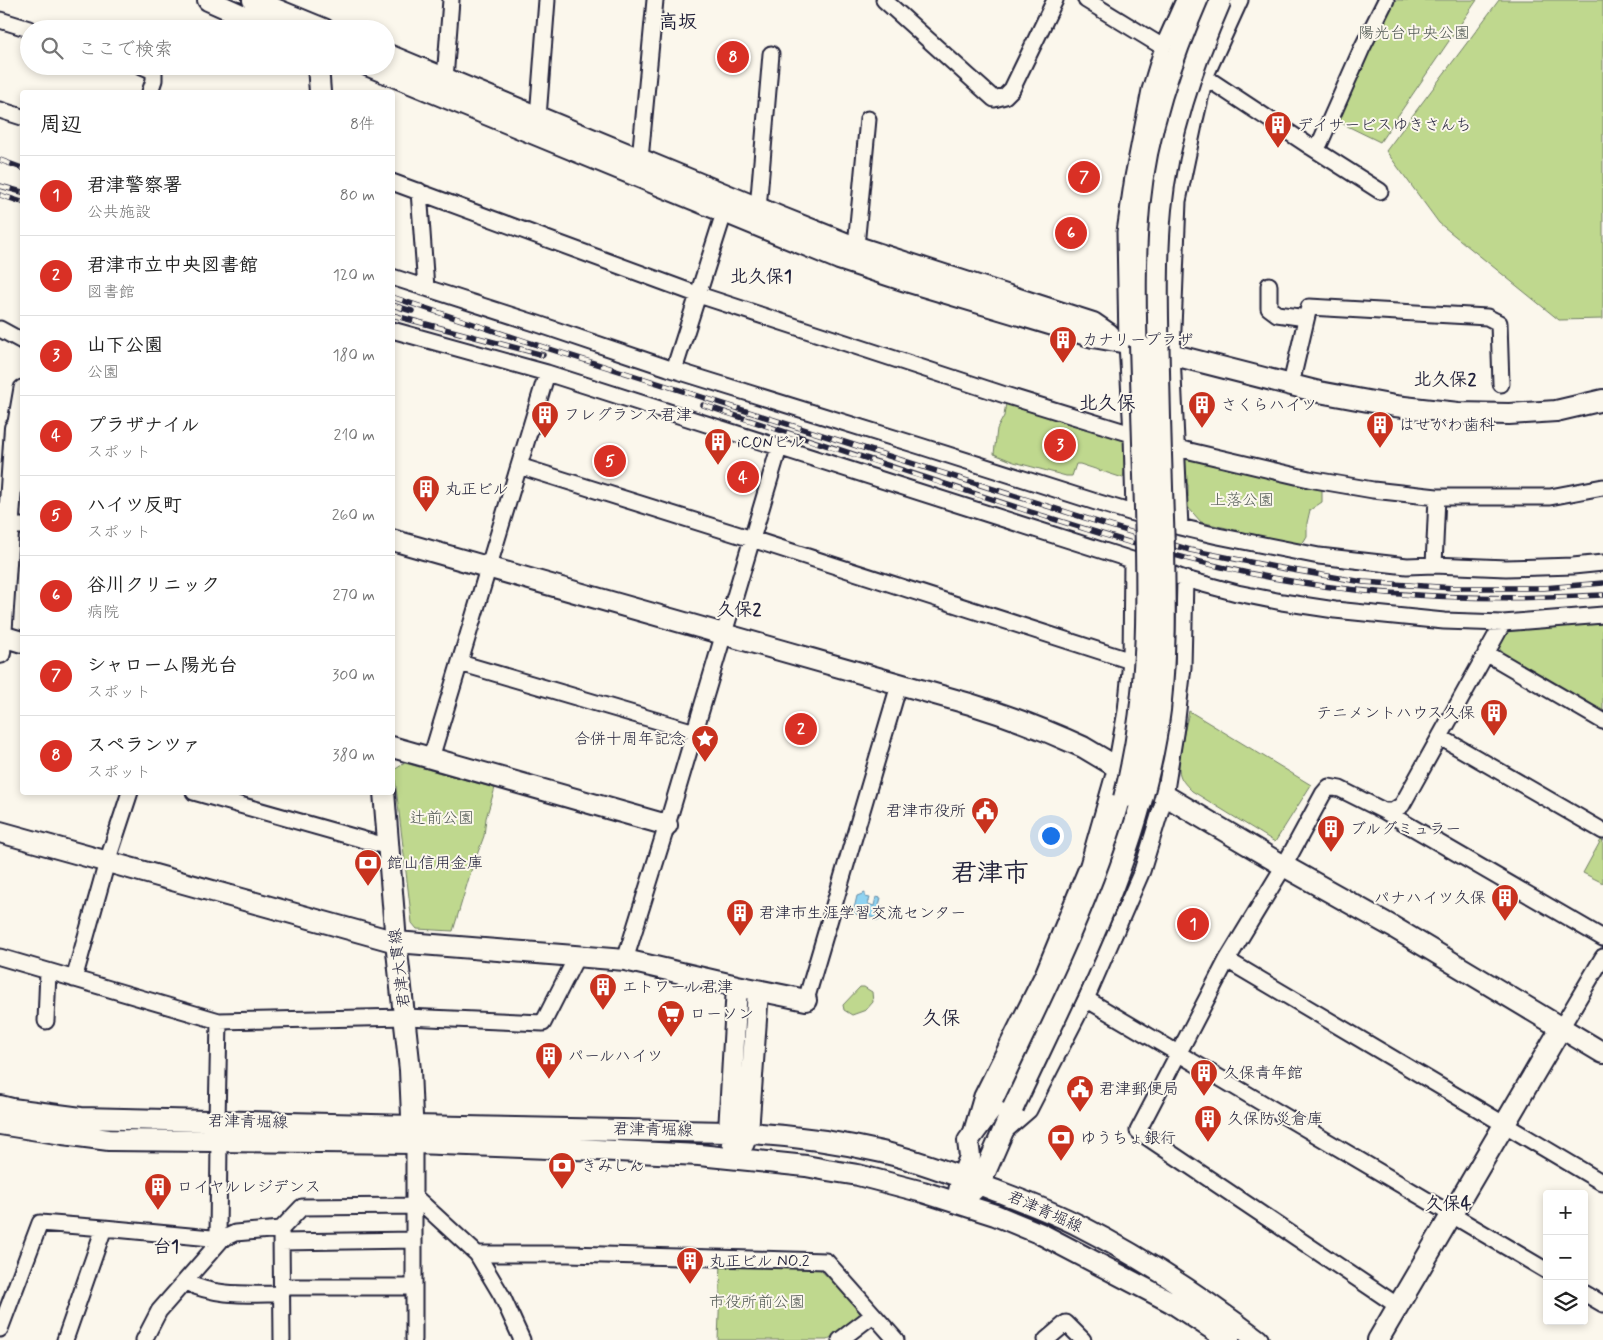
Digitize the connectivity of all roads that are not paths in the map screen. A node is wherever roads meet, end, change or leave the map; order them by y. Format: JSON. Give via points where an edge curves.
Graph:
{"nodes":[{"id":1,"x":208,"y":0,"type":"edge"},
{"id":2,"x":253,"y":0,"type":"edge"},
{"id":3,"x":450,"y":0,"type":"edge"},
{"id":4,"x":547,"y":0,"type":"edge"},
{"id":5,"x":656,"y":0,"type":"edge"},
{"id":6,"x":884,"y":0,"type":"edge"},
{"id":7,"x":1056,"y":0,"type":"edge"},
{"id":8,"x":1086,"y":0,"type":"edge"},
{"id":9,"x":1184,"y":0,"type":"edge"},
{"id":10,"x":1201,"y":0,"type":"edge"},
{"id":11,"x":1221,"y":0,"type":"edge"},
{"id":12,"x":1240,"y":0,"type":"edge"},
{"id":13,"x":1386,"y":0,"type":"edge"},
{"id":14,"x":0,"y":20,"type":"edge"},
{"id":15,"x":253,"y":20,"type":"edge"},
{"id":16,"x":302,"y":20,"type":"edge"},
{"id":17,"x":20,"y":26,"type":"edge"},
{"id":18,"x":1163,"y":47,"type":"junction"},
{"id":19,"x":772,"y":54,"type":"dead end"},
{"id":20,"x":395,"y":58,"type":"edge"},
{"id":21,"x":154,"y":75,"type":"edge"},
{"id":22,"x":319,"y":75,"type":"edge"},
{"id":23,"x":391,"y":75,"type":"edge"},
{"id":24,"x":1206,"y":77,"type":"junction"},
{"id":25,"x":445,"y":79,"type":"junction"},
{"id":26,"x":151,"y":90,"type":"edge"},
{"id":27,"x":320,"y":90,"type":"edge"},
{"id":28,"x":0,"y":110,"type":"edge"},
{"id":29,"x":20,"y":116,"type":"edge"},
{"id":30,"x":538,"y":117,"type":"junction"},
{"id":31,"x":868,"y":119,"type":"dead end"},
{"id":32,"x":1311,"y":147,"type":"junction"},
{"id":33,"x":640,"y":159,"type":"junction"},
{"id":34,"x":395,"y":183,"type":"edge"},
{"id":35,"x":419,"y":191,"type":"junction"},
{"id":36,"x":1380,"y":191,"type":"dead end"},
{"id":37,"x":758,"y":208,"type":"junction"},
{"id":38,"x":724,"y":212,"type":"junction"},
{"id":39,"x":856,"y":246,"type":"junction"},
{"id":40,"x":395,"y":278,"type":"edge"},
{"id":41,"x":1269,"y":285,"type":"dead end"},
{"id":42,"x":426,"y":288,"type":"junction"},
{"id":43,"x":699,"y":295,"type":"junction"},
{"id":44,"x":1306,"y":318,"type":"junction"},
{"id":45,"x":0,"y":329,"type":"edge"},
{"id":46,"x":395,"y":331,"type":"edge"},
{"id":47,"x":20,"y":340,"type":"edge"},
{"id":48,"x":1123,"y":342,"type":"junction"},
{"id":49,"x":1172,"y":354,"type":"junction"},
{"id":50,"x":674,"y":370,"type":"junction"},
{"id":51,"x":547,"y":373,"type":"junction"},
{"id":52,"x":1291,"y":384,"type":"junction"},
{"id":53,"x":1501,"y":384,"type":"dead end"},
{"id":54,"x":20,"y":396,"type":"edge"},
{"id":55,"x":1603,"y":400,"type":"edge"},
{"id":56,"x":12,"y":428,"type":"edge"},
{"id":57,"x":1132,"y":434,"type":"junction"},
{"id":58,"x":778,"y":448,"type":"junction"},
{"id":59,"x":1178,"y":448,"type":"junction"},
{"id":60,"x":519,"y":466,"type":"junction"},
{"id":61,"x":1603,"y":487,"type":"edge"},
{"id":62,"x":1437,"y":497,"type":"junction"},
{"id":63,"x":1134,"y":513,"type":"junction"},
{"id":64,"x":16,"y":526,"type":"edge"},
{"id":65,"x":1180,"y":527,"type":"junction"},
{"id":66,"x":752,"y":539,"type":"junction"},
{"id":67,"x":395,"y":541,"type":"edge"},
{"id":68,"x":1132,"y":560,"type":"junction"},
{"id":69,"x":1603,"y":563,"type":"edge"},
{"id":70,"x":1434,"y":565,"type":"junction"},
{"id":71,"x":488,"y":568,"type":"junction"},
{"id":72,"x":1185,"y":579,"type":"junction"},
{"id":73,"x":1603,"y":615,"type":"edge"},
{"id":74,"x":1503,"y":623,"type":"junction"},
{"id":75,"x":723,"y":634,"type":"junction"},
{"id":76,"x":0,"y":642,"type":"edge"},
{"id":77,"x":20,"y":642,"type":"edge"},
{"id":78,"x":1486,"y":653,"type":"junction"},
{"id":79,"x":1131,"y":661,"type":"junction"},
{"id":80,"x":460,"y":663,"type":"junction"},
{"id":81,"x":899,"y":685,"type":"junction"},
{"id":82,"x":1603,"y":721,"type":"edge"},
{"id":83,"x":694,"y":732,"type":"junction"},
{"id":84,"x":1440,"y":737,"type":"junction"},
{"id":85,"x":395,"y":748,"type":"edge"},
{"id":86,"x":432,"y":758,"type":"junction"},
{"id":87,"x":1116,"y":767,"type":"junction"},
{"id":88,"x":129,"y":795,"type":"edge"},
{"id":89,"x":205,"y":795,"type":"edge"},
{"id":90,"x":384,"y":795,"type":"edge"},
{"id":91,"x":1165,"y":796,"type":"junction"},
{"id":92,"x":1384,"y":811,"type":"junction"},
{"id":93,"x":667,"y":825,"type":"junction"},
{"id":94,"x":1603,"y":831,"type":"edge"},
{"id":95,"x":0,"y":832,"type":"edge"},
{"id":96,"x":389,"y":847,"type":"junction"},
{"id":97,"x":107,"y":862,"type":"junction"},
{"id":98,"x":1284,"y":866,"type":"junction"},
{"id":99,"x":1603,"y":938,"type":"edge"},
{"id":100,"x":396,"y":942,"type":"junction"},
{"id":101,"x":577,"y":956,"type":"junction"},
{"id":102,"x":0,"y":957,"type":"edge"},
{"id":103,"x":1603,"y":957,"type":"edge"},
{"id":104,"x":625,"y":960,"type":"junction"},
{"id":105,"x":1227,"y":960,"type":"junction"},
{"id":106,"x":48,"y":972,"type":"junction"},
{"id":107,"x":74,"y":979,"type":"junction"},
{"id":108,"x":737,"y":986,"type":"junction"},
{"id":109,"x":758,"y":991,"type":"junction"},
{"id":110,"x":1086,"y":999,"type":"junction"},
{"id":111,"x":806,"y":1000,"type":"joint"},
{"id":112,"x":406,"y":1017,"type":"junction"},
{"id":113,"x":46,"y":1021,"type":"dead end"},
{"id":114,"x":219,"y":1021,"type":"junction"},
{"id":115,"x":1561,"y":1028,"type":"junction"},
{"id":116,"x":1603,"y":1053,"type":"edge"},
{"id":117,"x":1178,"y":1054,"type":"junction"},
{"id":118,"x":0,"y":1106,"type":"edge"},
{"id":119,"x":1004,"y":1106,"type":"junction"},
{"id":120,"x":217,"y":1121,"type":"junction"},
{"id":121,"x":0,"y":1124,"type":"edge"},
{"id":122,"x":1504,"y":1125,"type":"junction"},
{"id":123,"x":738,"y":1132,"type":"junction"},
{"id":124,"x":1002,"y":1133,"type":"junction"},
{"id":125,"x":413,"y":1135,"type":"junction"},
{"id":126,"x":219,"y":1141,"type":"junction"},
{"id":127,"x":968,"y":1141,"type":"junction"},
{"id":128,"x":739,"y":1159,"type":"junction"},
{"id":129,"x":971,"y":1181,"type":"junction"},
{"id":130,"x":1603,"y":1183,"type":"edge"},
{"id":131,"x":414,"y":1201,"type":"junction"},
{"id":132,"x":957,"y":1204,"type":"junction"},
{"id":133,"x":1451,"y":1216,"type":"junction"},
{"id":134,"x":104,"y":1228,"type":"junction"},
{"id":135,"x":281,"y":1235,"type":"junction"},
{"id":136,"x":220,"y":1238,"type":"junction"},
{"id":137,"x":414,"y":1240,"type":"junction"},
{"id":138,"x":477,"y":1254,"type":"junction"},
{"id":139,"x":1543,"y":1269,"type":"edge"},
{"id":140,"x":185,"y":1282,"type":"junction"},
{"id":141,"x":414,"y":1288,"type":"junction"},
{"id":142,"x":282,"y":1291,"type":"junction"},
{"id":143,"x":1588,"y":1295,"type":"edge"},
{"id":144,"x":1603,"y":1304,"type":"edge"},
{"id":145,"x":1398,"y":1306,"type":"junction"},
{"id":146,"x":873,"y":1315,"type":"junction"},
{"id":147,"x":0,"y":1329,"type":"edge"},
{"id":148,"x":65,"y":1340,"type":"edge"},
{"id":149,"x":144,"y":1340,"type":"edge"},
{"id":150,"x":282,"y":1340,"type":"edge"},
{"id":151,"x":414,"y":1340,"type":"edge"},
{"id":152,"x":522,"y":1340,"type":"edge"},
{"id":153,"x":840,"y":1340,"type":"edge"},
{"id":154,"x":896,"y":1340,"type":"edge"},
{"id":155,"x":1046,"y":1340,"type":"edge"},
{"id":156,"x":1084,"y":1340,"type":"edge"},
{"id":157,"x":1228,"y":1340,"type":"edge"},
{"id":158,"x":1258,"y":1340,"type":"edge"},
{"id":159,"x":1378,"y":1340,"type":"edge"}],
"edges":[{"from":1,"to":15,"type":"street"},
{"from":2,"to":16,"type":"street"},
{"from":3,"to":25,"type":"street"},
{"from":4,"to":30,"type":"street"},
{"from":5,"to":33,"type":"street"},
{"from":6,"to":7,"type":"street","via":[[994,99],[1005,96],[1012,89]]},
{"from":8,"to":18,"type":"street"},
{"from":9,"to":18,"type":"street"},
{"from":10,"to":119,"type":"street","bridge":true,"via":[[1170,75],[1155,130],[1143,206],[1139,290],[1146,652],[1133,766],[1116,828],[1096,882]]},
{"from":11,"to":119,"type":"street","bridge":true,"via":[[1188,82],[1174,134],[1161,208],[1157,294],[1164,656],[1160,710],[1150,770],[1132,833],[1082,961]]},
{"from":12,"to":24,"type":"street"},
{"from":13,"to":32,"type":"street","via":[[1320,143]]},
{"from":14,"to":17,"type":"street"},
{"from":18,"to":48,"type":"street","via":[[1150,90],[1125,232]]},
{"from":19,"to":37,"type":"street"},
{"from":20,"to":25,"type":"street"},
{"from":21,"to":26,"type":"street"},
{"from":22,"to":27,"type":"street"},
{"from":23,"to":38,"type":"street"},
{"from":24,"to":32,"type":"street"},
{"from":24,"to":49,"type":"street","via":[[1178,201]]},
{"from":25,"to":30,"type":"street"},
{"from":28,"to":29,"type":"street"},
{"from":30,"to":33,"type":"street"},
{"from":31,"to":39,"type":"street"},
{"from":32,"to":36,"type":"street"},
{"from":33,"to":37,"type":"street"},
{"from":34,"to":35,"type":"street"},
{"from":35,"to":42,"type":"street"},
{"from":35,"to":43,"type":"street"},
{"from":37,"to":39,"type":"street"},
{"from":38,"to":43,"type":"street"},
{"from":38,"to":48,"type":"street","via":[[839,259],[906,281],[1093,337]]},
{"from":39,"to":48,"type":"street","via":[[1093,323]]},
{"from":40,"to":42,"type":"street"},
{"from":41,"to":44,"type":"street","via":[[1269,308],[1276,314]]},
{"from":42,"to":50,"type":"street"},
{"from":43,"to":50,"type":"street"},
{"from":43,"to":57,"type":"street"},
{"from":44,"to":52,"type":"street"},
{"from":44,"to":53,"type":"street","via":[[1309,307],[1487,316],[1499,323]]},
{"from":45,"to":47,"type":"street"},
{"from":46,"to":51,"type":"street"},
{"from":48,"to":49,"type":"street"},
{"from":48,"to":57,"type":"street"},
{"from":49,"to":52,"type":"street"},
{"from":49,"to":59,"type":"street"},
{"from":50,"to":63,"type":"street"},
{"from":51,"to":58,"type":"street"},
{"from":51,"to":60,"type":"street"},
{"from":52,"to":55,"type":"street","via":[[1395,406],[1458,413],[1556,411]]},
{"from":54,"to":56,"type":"street"},
{"from":56,"to":64,"type":"street"},
{"from":57,"to":59,"type":"street"},
{"from":57,"to":63,"type":"street"},
{"from":58,"to":66,"type":"street"},
{"from":58,"to":68,"type":"street"},
{"from":59,"to":62,"type":"street","via":[[1309,479]]},
{"from":59,"to":65,"type":"street"},
{"from":60,"to":66,"type":"street"},
{"from":60,"to":71,"type":"street"},
{"from":61,"to":62,"type":"street","via":[[1550,497]]},
{"from":62,"to":70,"type":"street"},
{"from":63,"to":65,"type":"street"},
{"from":64,"to":76,"type":"street"},
{"from":65,"to":70,"type":"street","via":[[1319,556],[1407,566]]},
{"from":66,"to":75,"type":"street"},
{"from":66,"to":79,"type":"street"},
{"from":67,"to":71,"type":"street"},
{"from":68,"to":72,"type":"street"},
{"from":68,"to":79,"type":"street"},
{"from":69,"to":70,"type":"street","via":[[1506,568]]},
{"from":71,"to":75,"type":"street"},
{"from":71,"to":80,"type":"street"},
{"from":72,"to":74,"type":"street","via":[[1237,593],[1335,610],[1444,621]]},
{"from":72,"to":91,"type":"street","via":[[1182,668]]},
{"from":73,"to":74,"type":"street"},
{"from":74,"to":78,"type":"street"},
{"from":75,"to":81,"type":"street"},
{"from":75,"to":83,"type":"street"},
{"from":76,"to":77,"type":"street"},
{"from":78,"to":82,"type":"street"},
{"from":78,"to":84,"type":"street"},
{"from":79,"to":87,"type":"street"},
{"from":80,"to":83,"type":"street"},
{"from":80,"to":86,"type":"street"},
{"from":81,"to":87,"type":"street","via":[[1013,717],[1083,747]]},
{"from":81,"to":111,"type":"street"},
{"from":83,"to":93,"type":"street"},
{"from":84,"to":92,"type":"street","via":[[1402,805],[1393,811]]},
{"from":84,"to":94,"type":"street"},
{"from":85,"to":86,"type":"street"},
{"from":86,"to":93,"type":"street"},
{"from":87,"to":91,"type":"street"},
{"from":87,"to":127,"type":"street","via":[[1088,865],[1043,974],[982,1096]]},
{"from":88,"to":97,"type":"street"},
{"from":89,"to":96,"type":"street"},
{"from":90,"to":96,"type":"street","name":"君津大貫線"},
{"from":91,"to":98,"type":"street"},
{"from":91,"to":110,"type":"street","via":[[1142,871]]},
{"from":92,"to":98,"type":"street","via":[[1340,788],[1329,787]]},
{"from":92,"to":99,"type":"street"},
{"from":93,"to":104,"type":"street"},
{"from":95,"to":97,"type":"street"},
{"from":96,"to":100,"type":"street","name":"君津大貫線"},
{"from":97,"to":100,"type":"street"},
{"from":97,"to":107,"type":"street"},
{"from":98,"to":105,"type":"street"},
{"from":98,"to":115,"type":"street"},
{"from":100,"to":101,"type":"street"},
{"from":100,"to":112,"type":"street","name":"君津大貫線"},
{"from":101,"to":104,"type":"street"},
{"from":101,"to":112,"type":"street","via":[[543,1022]]},
{"from":102,"to":106,"type":"street"},
{"from":103,"to":115,"type":"street"},
{"from":104,"to":108,"type":"street"},
{"from":105,"to":117,"type":"street"},
{"from":105,"to":122,"type":"street"},
{"from":106,"to":107,"type":"street"},
{"from":106,"to":113,"type":"street"},
{"from":107,"to":114,"type":"street"},
{"from":108,"to":109,"type":"street"},
{"from":108,"to":123,"type":"street"},
{"from":109,"to":111,"type":"street"},
{"from":109,"to":123,"type":"street"},
{"from":110,"to":117,"type":"street"},
{"from":110,"to":124,"type":"street","via":[[1029,1110]]},
{"from":112,"to":114,"type":"street"},
{"from":112,"to":125,"type":"street","name":"君津大貫線"},
{"from":114,"to":120,"type":"street"},
{"from":115,"to":116,"type":"street"},
{"from":115,"to":122,"type":"street"},
{"from":117,"to":133,"type":"street"},
{"from":117,"to":145,"type":"street","via":[[1138,1131]]},
{"from":118,"to":120,"type":"street","name":"君津青堀線","via":[[81,1118]]},
{"from":119,"to":124,"type":"street"},
{"from":119,"to":127,"type":"street"},
{"from":120,"to":125,"type":"street","name":"君津青堀線"},
{"from":121,"to":126,"type":"street","name":"君津青堀線","via":[[109,1140]]},
{"from":122,"to":130,"type":"street"},
{"from":122,"to":133,"type":"street"},
{"from":123,"to":125,"type":"street","name":"君津青堀線"},
{"from":123,"to":128,"type":"street"},
{"from":123,"to":129,"type":"street","name":"君津青堀線","via":[[776,1134],[882,1152]]},
{"from":124,"to":129,"type":"street"},
{"from":125,"to":126,"type":"street","name":"君津青堀線"},
{"from":125,"to":128,"type":"street","name":"君津青堀線"},
{"from":125,"to":131,"type":"street"},
{"from":126,"to":136,"type":"street"},
{"from":127,"to":129,"type":"street"},
{"from":128,"to":132,"type":"street","name":"君津青堀線","via":[[858,1175]]},
{"from":129,"to":132,"type":"street"},
{"from":129,"to":158,"type":"street","name":"君津青堀線","via":[[1079,1225],[1219,1310]]},
{"from":131,"to":135,"type":"street","via":[[302,1207]]},
{"from":131,"to":137,"type":"street"},
{"from":131,"to":138,"type":"street"},
{"from":132,"to":157,"type":"street","name":"君津青堀線","via":[[1041,1234],[1171,1302]]},
{"from":133,"to":139,"type":"street"},
{"from":133,"to":145,"type":"street"},
{"from":134,"to":136,"type":"street"},
{"from":134,"to":147,"type":"street","via":[[40,1223]]},
{"from":134,"to":148,"type":"street"},
{"from":135,"to":136,"type":"street","via":[[235,1233]]},
{"from":135,"to":137,"type":"street"},
{"from":135,"to":142,"type":"street"},
{"from":136,"to":140,"type":"street"},
{"from":137,"to":141,"type":"street"},
{"from":138,"to":146,"type":"street","via":[[826,1261]]},
{"from":138,"to":152,"type":"street","via":[[502,1296]]},
{"from":140,"to":142,"type":"street","via":[[221,1293]]},
{"from":140,"to":149,"type":"street","via":[[159,1311]]},
{"from":141,"to":142,"type":"street"},
{"from":141,"to":151,"type":"street"},
{"from":142,"to":150,"type":"street"},
{"from":143,"to":144,"type":"street"},
{"from":145,"to":159,"type":"street"},
{"from":146,"to":153,"type":"street"},
{"from":146,"to":154,"type":"street"},
{"from":155,"to":156,"type":"street","via":[[1066,1323]]}]}
